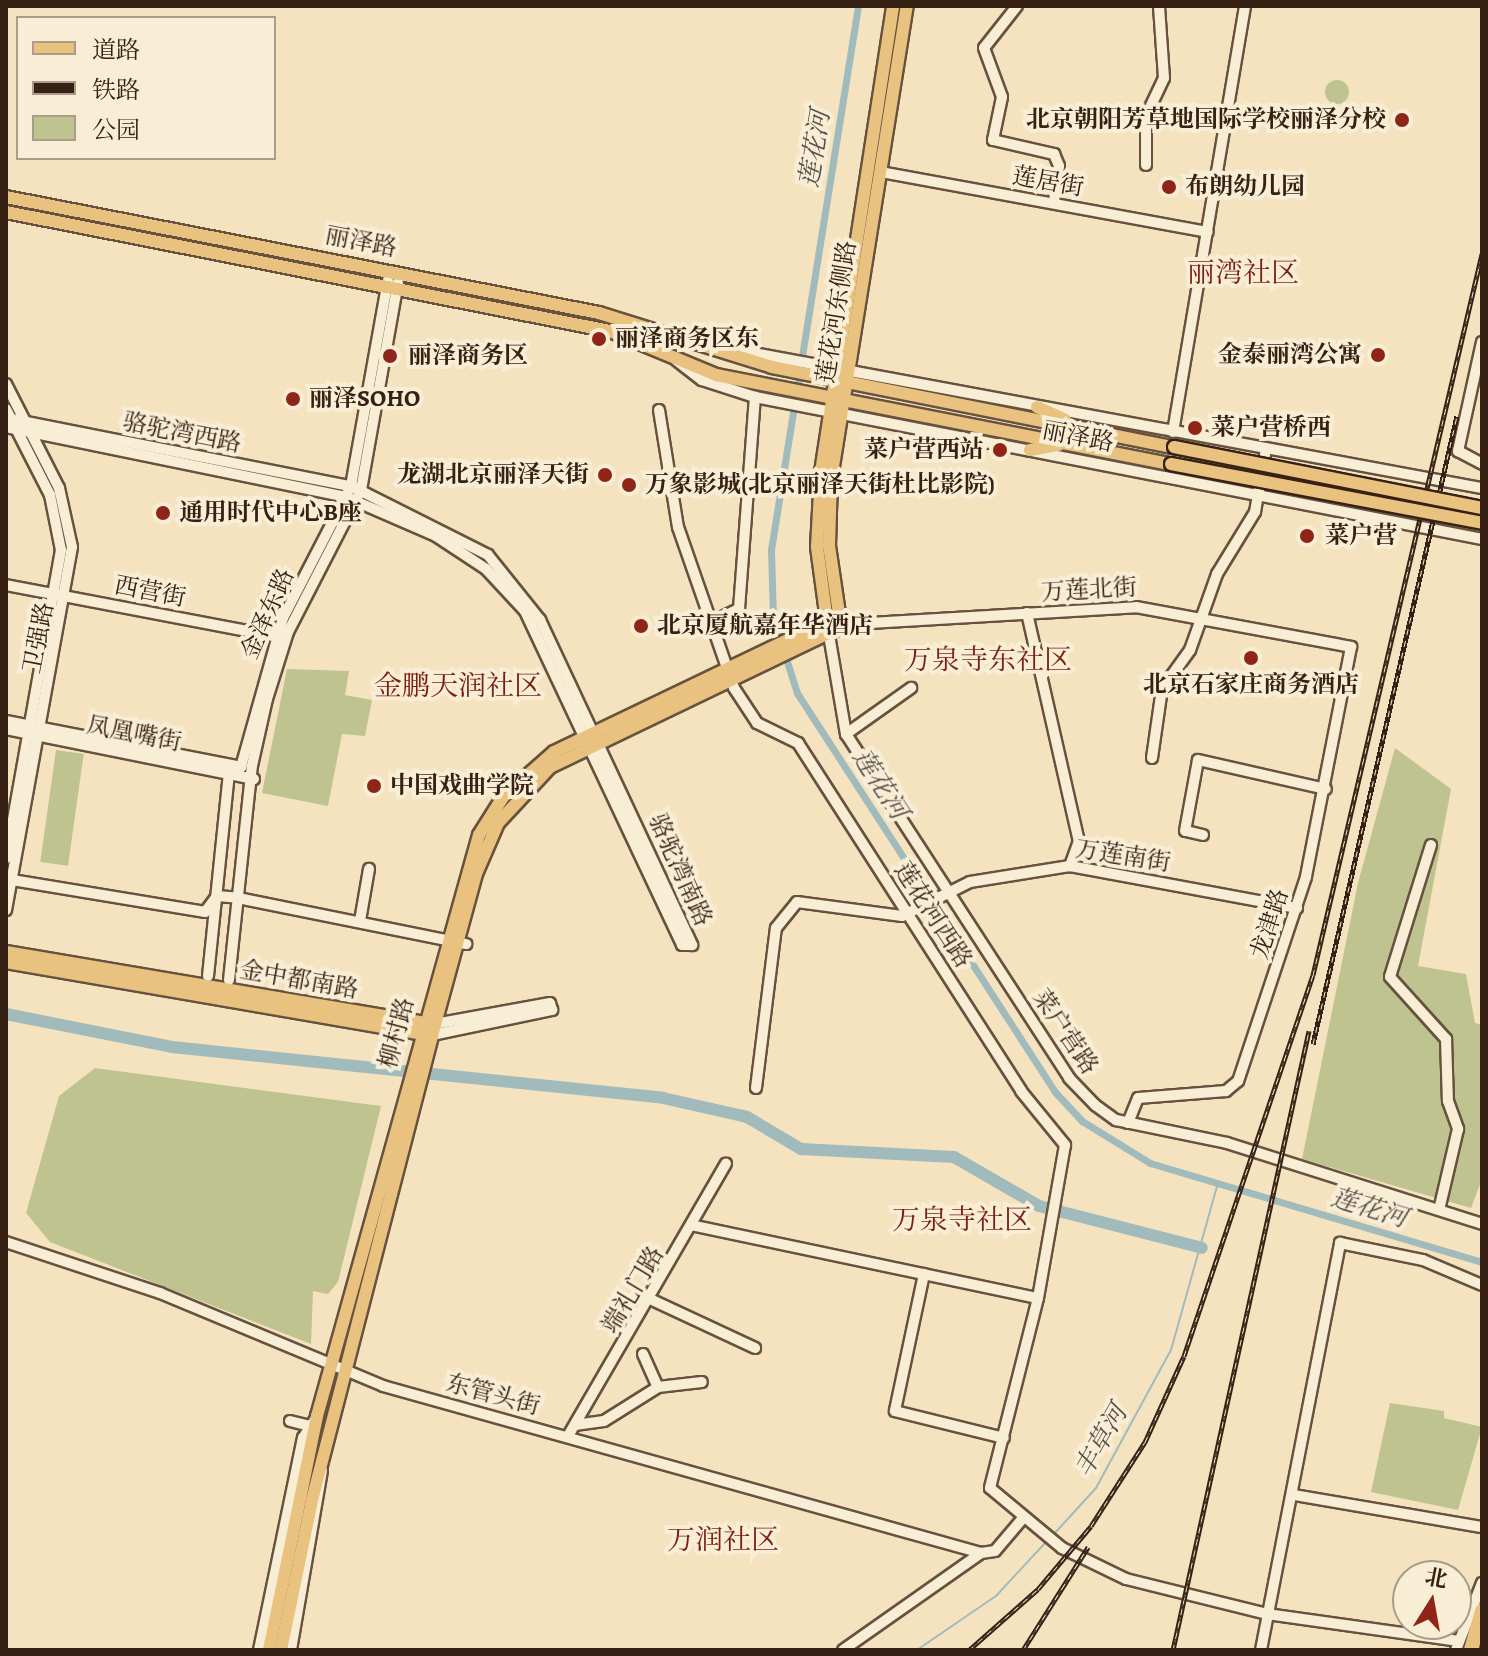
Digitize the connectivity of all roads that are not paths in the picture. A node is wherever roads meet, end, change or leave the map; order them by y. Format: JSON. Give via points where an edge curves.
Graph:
{"nodes":[{"id":1,"x":893,"y":6,"type":"edge"},
{"id":2,"x":907,"y":6,"type":"edge"},
{"id":3,"x":1017,"y":6,"type":"edge"},
{"id":4,"x":1159,"y":6,"type":"edge"},
{"id":5,"x":1245,"y":6,"type":"edge"},
{"id":6,"x":1146,"y":165,"type":"dead end"},
{"id":7,"x":881,"y":172,"type":"junction"},
{"id":8,"x":6,"y":197,"type":"edge"},
{"id":9,"x":1054,"y":203,"type":"junction"},
{"id":10,"x":6,"y":212,"type":"edge"},
{"id":11,"x":1208,"y":232,"type":"junction"},
{"id":12,"x":395,"y":271,"type":"junction"},
{"id":13,"x":392,"y":287,"type":"junction"},
{"id":14,"x":1482,"y":342,"type":"edge"},
{"id":15,"x":703,"y":345,"type":"junction"},
{"id":16,"x":674,"y":359,"type":"junction"},
{"id":17,"x":840,"y":367,"type":"junction"},
{"id":18,"x":837,"y":380,"type":"junction"},
{"id":19,"x":6,"y":384,"type":"edge"},
{"id":20,"x":769,"y":393,"type":"junction"},
{"id":21,"x":755,"y":397,"type":"junction"},
{"id":22,"x":833,"y":405,"type":"junction"},
{"id":23,"x":1037,"y":407,"type":"junction"},
{"id":24,"x":6,"y":409,"type":"edge"},
{"id":25,"x":659,"y":410,"type":"dead end"},
{"id":26,"x":15,"y":424,"type":"edge"},
{"id":27,"x":1085,"y":428,"type":"junction"},
{"id":28,"x":1173,"y":432,"type":"junction"},
{"id":29,"x":1070,"y":443,"type":"junction"},
{"id":30,"x":1266,"y":449,"type":"junction"},
{"id":31,"x":1030,"y":450,"type":"junction"},
{"id":32,"x":1482,"y":464,"type":"edge"},
{"id":33,"x":1482,"y":488,"type":"edge"},
{"id":34,"x":354,"y":493,"type":"junction"},
{"id":35,"x":1256,"y":496,"type":"junction"},
{"id":36,"x":1482,"y":508,"type":"edge"},
{"id":37,"x":1482,"y":523,"type":"edge"},
{"id":38,"x":1482,"y":539,"type":"edge"},
{"id":39,"x":6,"y":585,"type":"edge"},
{"id":40,"x":62,"y":596,"type":"junction"},
{"id":41,"x":1027,"y":613,"type":"junction"},
{"id":42,"x":1199,"y":616,"type":"junction"},
{"id":43,"x":708,"y":624,"type":"junction"},
{"id":44,"x":832,"y":627,"type":"junction"},
{"id":45,"x":281,"y":638,"type":"junction"},
{"id":46,"x":1351,"y":647,"type":"joint"},
{"id":47,"x":728,"y":673,"type":"junction"},
{"id":48,"x":911,"y":688,"type":"dead end"},
{"id":49,"x":6,"y":721,"type":"edge"},
{"id":50,"x":6,"y":729,"type":"edge"},
{"id":51,"x":36,"y":731,"type":"junction"},
{"id":52,"x":846,"y":734,"type":"junction"},
{"id":53,"x":593,"y":737,"type":"junction"},
{"id":54,"x":1152,"y":758,"type":"dead end"},
{"id":55,"x":246,"y":766,"type":"junction"},
{"id":56,"x":229,"y":772,"type":"junction"},
{"id":57,"x":254,"y":779,"type":"junction"},
{"id":58,"x":1326,"y":789,"type":"junction"},
{"id":59,"x":1203,"y":835,"type":"dead end"},
{"id":60,"x":1431,"y":845,"type":"dead end"},
{"id":61,"x":6,"y":858,"type":"edge"},
{"id":62,"x":1070,"y":866,"type":"junction"},
{"id":63,"x":369,"y":869,"type":"dead end"},
{"id":64,"x":12,"y":880,"type":"junction"},
{"id":65,"x":947,"y":892,"type":"junction"},
{"id":66,"x":217,"y":896,"type":"junction"},
{"id":67,"x":238,"y":898,"type":"junction"},
{"id":68,"x":1297,"y":908,"type":"junction"},
{"id":69,"x":6,"y":910,"type":"edge"},
{"id":70,"x":914,"y":912,"type":"junction"},
{"id":71,"x":360,"y":921,"type":"junction"},
{"id":72,"x":457,"y":942,"type":"junction"},
{"id":73,"x":6,"y":952,"type":"edge"},
{"id":74,"x":6,"y":962,"type":"edge"},
{"id":75,"x":208,"y":976,"type":"dead end"},
{"id":76,"x":229,"y":980,"type":"dead end"},
{"id":77,"x":427,"y":1029,"type":"junction"},
{"id":78,"x":756,"y":1088,"type":"dead end"},
{"id":79,"x":412,"y":1089,"type":"junction"},
{"id":80,"x":1128,"y":1123,"type":"junction"},
{"id":81,"x":726,"y":1163,"type":"dead end"},
{"id":82,"x":1439,"y":1210,"type":"junction"},
{"id":83,"x":1482,"y":1224,"type":"edge"},
{"id":84,"x":695,"y":1226,"type":"junction"},
{"id":85,"x":6,"y":1242,"type":"edge"},
{"id":86,"x":924,"y":1274,"type":"junction"},
{"id":87,"x":1482,"y":1285,"type":"edge"},
{"id":88,"x":1038,"y":1298,"type":"junction"},
{"id":89,"x":650,"y":1299,"type":"junction"},
{"id":90,"x":755,"y":1348,"type":"dead end"},
{"id":91,"x":643,"y":1354,"type":"dead end"},
{"id":92,"x":330,"y":1368,"type":"junction"},
{"id":93,"x":344,"y":1373,"type":"junction"},
{"id":94,"x":702,"y":1382,"type":"dead end"},
{"id":95,"x":658,"y":1387,"type":"junction"},
{"id":96,"x":290,"y":1421,"type":"dead end"},
{"id":97,"x":314,"y":1421,"type":"junction"},
{"id":98,"x":575,"y":1425,"type":"junction"},
{"id":99,"x":568,"y":1436,"type":"junction"},
{"id":100,"x":1004,"y":1438,"type":"junction"},
{"id":101,"x":322,"y":1467,"type":"junction"},
{"id":102,"x":1294,"y":1495,"type":"junction"},
{"id":103,"x":1023,"y":1518,"type":"junction"},
{"id":104,"x":1482,"y":1527,"type":"edge"},
{"id":105,"x":981,"y":1553,"type":"junction"},
{"id":106,"x":1482,"y":1583,"type":"edge"},
{"id":107,"x":1482,"y":1609,"type":"edge"},
{"id":108,"x":1472,"y":1613,"type":"edge"},
{"id":109,"x":1267,"y":1614,"type":"junction"},
{"id":110,"x":1462,"y":1647,"type":"edge"},
{"id":111,"x":259,"y":1650,"type":"edge"},
{"id":112,"x":269,"y":1650,"type":"edge"},
{"id":113,"x":281,"y":1650,"type":"edge"},
{"id":114,"x":291,"y":1650,"type":"edge"},
{"id":115,"x":843,"y":1650,"type":"edge"},
{"id":116,"x":1261,"y":1650,"type":"edge"}],
"edges":[{"from":1,"to":17,"type":"main road","name":"莲花河东侧路"},
{"from":2,"to":7,"type":"main road","name":"莲花河东侧路"},
{"from":3,"to":9,"type":"street","via":[[984,48],[1002,97],[993,140],[1054,154],[1059,166]]},
{"from":4,"to":6,"type":"street","via":[[1164,78],[1146,116]]},
{"from":5,"to":11,"type":"street"},
{"from":7,"to":9,"type":"street","name":"莲居街"},
{"from":7,"to":17,"type":"main road","name":"莲花河东侧路"},
{"from":8,"to":12,"type":"main road","name":"丽泽路"},
{"from":9,"to":11,"type":"street","name":"莲居街"},
{"from":10,"to":13,"type":"main road","name":"丽泽路"},
{"from":11,"to":28,"type":"street"},
{"from":12,"to":13,"type":"street","name":"金泽东路"},
{"from":12,"to":15,"type":"main road","name":"丽泽路","via":[[634,321]]},
{"from":13,"to":16,"type":"main road","name":"丽泽路","via":[[610,331]]},
{"from":13,"to":34,"type":"street","name":"金泽东路"},
{"from":14,"to":32,"type":"street","via":[[1458,451]]},
{"from":15,"to":17,"type":"street","name":"丽泽路"},
{"from":15,"to":18,"type":"main road","name":"丽泽路"},
{"from":16,"to":20,"type":"main road","name":"丽泽路"},
{"from":16,"to":21,"type":"street","name":"丽泽路","via":[[702,380]]},
{"from":17,"to":18,"type":"main road","name":"莲花河东侧路"},
{"from":17,"to":23,"type":"street","name":"丽泽路"},
{"from":18,"to":22,"type":"main road","name":"莲花河东侧路"},
{"from":18,"to":27,"type":"main road","name":"丽泽路"},
{"from":19,"to":26,"type":"street","name":"卫强路"},
{"from":20,"to":21,"type":"street","name":"丽泽路"},
{"from":20,"to":22,"type":"main road","name":"丽泽路"},
{"from":21,"to":43,"type":"street","via":[[739,609]]},
{"from":22,"to":29,"type":"main road","name":"丽泽路"},
{"from":22,"to":31,"type":"street","name":"丽泽路"},
{"from":22,"to":44,"type":"main road","name":"莲花河东侧路"},
{"from":23,"to":27,"type":"main road"},
{"from":23,"to":28,"type":"street","name":"丽泽路"},
{"from":24,"to":26,"type":"street","name":"卫强路"},
{"from":25,"to":43,"type":"street","name":"莲花河西路","via":[[678,527]]},
{"from":26,"to":34,"type":"street","name":"骆驼湾西路"},
{"from":26,"to":40,"type":"street","name":"卫强路","via":[[54,507]]},
{"from":27,"to":36,"type":"main road","name":"丽泽路","bridge":true},
{"from":28,"to":30,"type":"street","name":"丽泽路"},
{"from":29,"to":31,"type":"main road"},
{"from":29,"to":37,"type":"main road","name":"丽泽路","bridge":true},
{"from":30,"to":33,"type":"street","name":"丽泽路"},
{"from":30,"to":35,"type":"street"},
{"from":31,"to":35,"type":"street","name":"丽泽路"},
{"from":34,"to":45,"type":"street","name":"金泽东路"},
{"from":34,"to":53,"type":"street","name":"骆驼湾南路","via":[[451,532],[510,576]]},
{"from":35,"to":38,"type":"street","name":"丽泽路"},
{"from":35,"to":42,"type":"street"},
{"from":39,"to":40,"type":"street","name":"西营街"},
{"from":40,"to":45,"type":"street","name":"西营街"},
{"from":40,"to":51,"type":"street","name":"卫强路"},
{"from":41,"to":42,"type":"street","name":"万莲北街","via":[[1136,607]]},
{"from":41,"to":44,"type":"street","name":"万莲北街"},
{"from":41,"to":62,"type":"street","via":[[1079,841]]},
{"from":42,"to":46,"type":"street","name":"万莲北街"},
{"from":42,"to":54,"type":"street","via":[[1190,650],[1162,689]]},
{"from":43,"to":47,"type":"street","name":"莲花河西路"},
{"from":44,"to":47,"type":"main road","name":"柳村路"},
{"from":44,"to":52,"type":"street","name":"菜户营路"},
{"from":45,"to":55,"type":"street","name":"金泽东路"},
{"from":46,"to":58,"type":"street","name":"龙津路"},
{"from":47,"to":53,"type":"main road","name":"柳村路"},
{"from":47,"to":70,"type":"street","name":"莲花河西路","via":[[757,723],[798,743]]},
{"from":48,"to":52,"type":"street"},
{"from":49,"to":51,"type":"street","name":"凤凰嘴街"},
{"from":50,"to":51,"type":"street","name":"凤凰嘴街"},
{"from":51,"to":55,"type":"street","name":"凤凰嘴街"},
{"from":51,"to":56,"type":"street","name":"凤凰嘴街"},
{"from":51,"to":61,"type":"street","name":"卫强路"},
{"from":51,"to":64,"type":"street","name":"卫强路"},
{"from":52,"to":65,"type":"street","name":"菜户营路"},
{"from":53,"to":53,"type":"street","name":"骆驼湾南路","via":[[682,945],[692,945]]},
{"from":53,"to":72,"type":"main road","name":"柳村路","via":[[550,767],[507,810],[481,857]]},
{"from":55,"to":56,"type":"street"},
{"from":55,"to":57,"type":"street","name":"金泽东路"},
{"from":56,"to":57,"type":"street","name":"凤凰嘴街"},
{"from":56,"to":66,"type":"street"},
{"from":57,"to":67,"type":"street","name":"金泽东路"},
{"from":58,"to":59,"type":"street","via":[[1198,760],[1185,831]]},
{"from":58,"to":68,"type":"street","name":"龙津路"},
{"from":60,"to":82,"type":"street","via":[[1390,977],[1446,1039],[1448,1101],[1458,1129]]},
{"from":62,"to":65,"type":"street","name":"万莲南街"},
{"from":62,"to":68,"type":"street","name":"万莲南街"},
{"from":63,"to":71,"type":"street"},
{"from":64,"to":66,"type":"street","via":[[205,912]]},
{"from":64,"to":69,"type":"street","name":"卫强路"},
{"from":65,"to":70,"type":"street"},
{"from":65,"to":80,"type":"street","name":"菜户营路","via":[[1069,1078],[1109,1116]]},
{"from":66,"to":67,"type":"street"},
{"from":66,"to":75,"type":"street"},
{"from":67,"to":71,"type":"street"},
{"from":67,"to":76,"type":"street","name":"金泽东路"},
{"from":68,"to":80,"type":"street","name":"龙津路","via":[[1238,1081],[1226,1091],[1138,1098]]},
{"from":70,"to":78,"type":"street","via":[[808,902],[781,912]]},
{"from":70,"to":88,"type":"street","name":"莲花河西路","via":[[1021,1091],[1065,1145]]},
{"from":71,"to":72,"type":"street"},
{"from":72,"to":77,"type":"main road","name":"柳村路"},
{"from":73,"to":77,"type":"main road","name":"金中都南路"},
{"from":74,"to":77,"type":"main road","name":"金中都南路"},
{"from":77,"to":77,"type":"street","name":"金中都南路","via":[[552,1010],[550,1003]]},
{"from":77,"to":79,"type":"main road","name":"柳村路"},
{"from":79,"to":92,"type":"main road","name":"柳村路"},
{"from":79,"to":93,"type":"main road","name":"柳村路"},
{"from":80,"to":82,"type":"street","name":"菜户营路","via":[[1227,1143]]},
{"from":81,"to":84,"type":"street","name":"端礼门路"},
{"from":82,"to":83,"type":"street","name":"菜户营路"},
{"from":84,"to":86,"type":"street"},
{"from":84,"to":89,"type":"street","name":"端礼门路"},
{"from":85,"to":92,"type":"street","name":"东管头街","via":[[160,1293]]},
{"from":86,"to":88,"type":"street"},
{"from":86,"to":100,"type":"street","via":[[895,1411]]},
{"from":87,"to":102,"type":"street","via":[[1423,1260],[1340,1243],[1290,1483]]},
{"from":88,"to":100,"type":"street","name":"莲花河西路"},
{"from":89,"to":90,"type":"street"},
{"from":89,"to":98,"type":"street","name":"端礼门路"},
{"from":91,"to":95,"type":"street"},
{"from":92,"to":93,"type":"street","name":"东管头街"},
{"from":92,"to":97,"type":"main road","name":"柳村路"},
{"from":93,"to":99,"type":"street","name":"东管头街"},
{"from":93,"to":101,"type":"main road","name":"柳村路"},
{"from":94,"to":95,"type":"street"},
{"from":95,"to":98,"type":"street","via":[[604,1421]]},
{"from":96,"to":97,"type":"street"},
{"from":97,"to":111,"type":"street"},
{"from":97,"to":112,"type":"main road","name":"柳村路"},
{"from":98,"to":99,"type":"street","name":"端礼门路"},
{"from":99,"to":105,"type":"street","name":"东管头街"},
{"from":100,"to":103,"type":"street","name":"莲花河西路","via":[[990,1488]]},
{"from":101,"to":113,"type":"main road","name":"柳村路"},
{"from":101,"to":114,"type":"street","via":[[322,1502]]},
{"from":102,"to":104,"type":"street"},
{"from":102,"to":109,"type":"street"},
{"from":103,"to":105,"type":"street","via":[[995,1551]]},
{"from":103,"to":109,"type":"street","via":[[1062,1548],[1126,1579]]},
{"from":105,"to":115,"type":"street"},
{"from":106,"to":108,"type":"street"},
{"from":107,"to":110,"type":"highway"},
{"from":109,"to":110,"type":"street"},
{"from":109,"to":116,"type":"street"}]}
